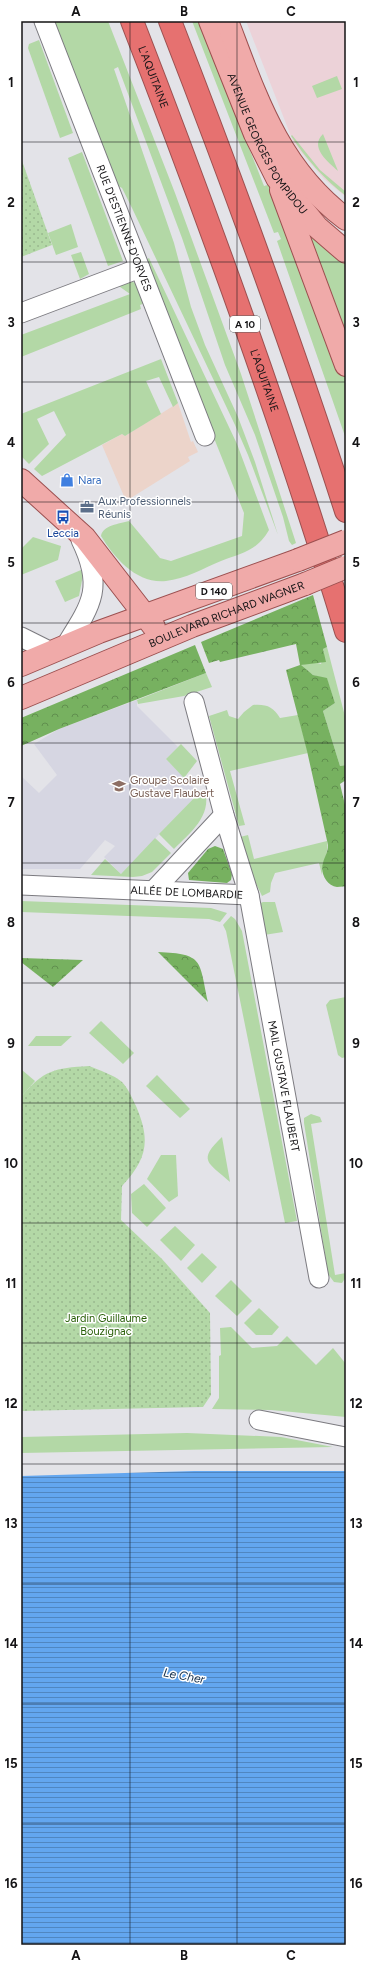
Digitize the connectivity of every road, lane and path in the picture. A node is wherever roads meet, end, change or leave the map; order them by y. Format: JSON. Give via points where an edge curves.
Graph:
{"nodes":[{"id":1,"x":44,"y":21,"type":"edge"},
{"id":2,"x":132,"y":21,"type":"edge"},
{"id":3,"x":170,"y":21,"type":"edge"},
{"id":4,"x":210,"y":21,"type":"edge"},
{"id":5,"x":227,"y":21,"type":"edge"},
{"id":6,"x":277,"y":178,"type":"junction"},
{"id":7,"x":346,"y":219,"type":"edge"},
{"id":8,"x":346,"y":252,"type":"edge"},
{"id":9,"x":140,"y":268,"type":"junction"},
{"id":10,"x":21,"y":313,"type":"edge"},
{"id":11,"x":346,"y":364,"type":"edge"},
{"id":12,"x":205,"y":436,"type":"dead end"},
{"id":13,"x":21,"y":480,"type":"edge"},
{"id":14,"x":346,"y":511,"type":"edge"},
{"id":15,"x":75,"y":528,"type":"junction"},
{"id":16,"x":346,"y":541,"type":"edge"},
{"id":17,"x":346,"y":567,"type":"edge"},
{"id":18,"x":144,"y":616,"type":"junction"},
{"id":19,"x":346,"y":631,"type":"edge"},
{"id":20,"x":21,"y":638,"type":"edge"},
{"id":21,"x":164,"y":638,"type":"junction"},
{"id":22,"x":59,"y":649,"type":"junction"},
{"id":23,"x":108,"y":662,"type":"junction"},
{"id":24,"x":21,"y":665,"type":"edge"},
{"id":25,"x":21,"y":698,"type":"edge"},
{"id":26,"x":194,"y":702,"type":"dead end"},
{"id":27,"x":224,"y":815,"type":"junction"},
{"id":28,"x":21,"y":884,"type":"edge"},
{"id":29,"x":154,"y":890,"type":"junction"},
{"id":30,"x":249,"y":895,"type":"junction"},
{"id":31,"x":319,"y":1278,"type":"dead end"},
{"id":32,"x":259,"y":1420,"type":"dead end"},
{"id":33,"x":346,"y":1437,"type":"edge"}],
"edges":[{"from":1,"to":9,"type":"street","name":"RUE D'ESTIENNE D'ORVES"},
{"from":2,"to":19,"type":"highway","name":"L'AQUITAINE","number":"A 10","via":[[264,375]]},
{"from":3,"to":14,"type":"highway","via":[[224,160],[284,327]]},
{"from":4,"to":6,"type":"main road","name":"AVENUE GEORGES POMPIDOU","via":[[254,134]]},
{"from":5,"to":7,"type":"main road","name":"AVENUE GEORGES POMPIDOU","via":[[261,108],[280,147],[316,193]]},
{"from":6,"to":8,"type":"main road","name":"AVENUE GEORGES POMPIDOU","via":[[317,227]]},
{"from":6,"to":11,"type":"main road"},
{"from":9,"to":10,"type":"street"},
{"from":9,"to":12,"type":"street","name":"RUE D'ESTIENNE D'ORVES"},
{"from":13,"to":15,"type":"main road"},
{"from":15,"to":18,"type":"main road","via":[[94,547]]},
{"from":15,"to":22,"type":"street","via":[[90,557],[94,590],[90,605]]},
{"from":16,"to":18,"type":"main road","number":"D 140","bridge":true},
{"from":17,"to":21,"type":"main road","name":"BOULEVARD RICHARD WAGNER","bridge":true},
{"from":18,"to":21,"type":"main road"},
{"from":18,"to":22,"type":"main road"},
{"from":18,"to":23,"type":"main road","name":"BOULEVARD RICHARD WAGNER","via":[[135,631]]},
{"from":20,"to":22,"type":"street"},
{"from":21,"to":23,"type":"main road","name":"BOULEVARD RICHARD WAGNER"},
{"from":22,"to":24,"type":"main road"},
{"from":23,"to":25,"type":"main road","name":"BOULEVARD RICHARD WAGNER"},
{"from":26,"to":27,"type":"street","name":"ALLÉE DE LOMBARDIE"},
{"from":27,"to":29,"type":"street"},
{"from":27,"to":30,"type":"street","name":"ALLÉE DE LOMBARDIE"},
{"from":28,"to":29,"type":"street","name":"ALLÉE DE LOMBARDIE"},
{"from":29,"to":30,"type":"street","name":"ALLÉE DE LOMBARDIE"},
{"from":30,"to":31,"type":"street","name":"MAIL GUSTAVE FLAUBERT"},
{"from":32,"to":33,"type":"street"}]}
